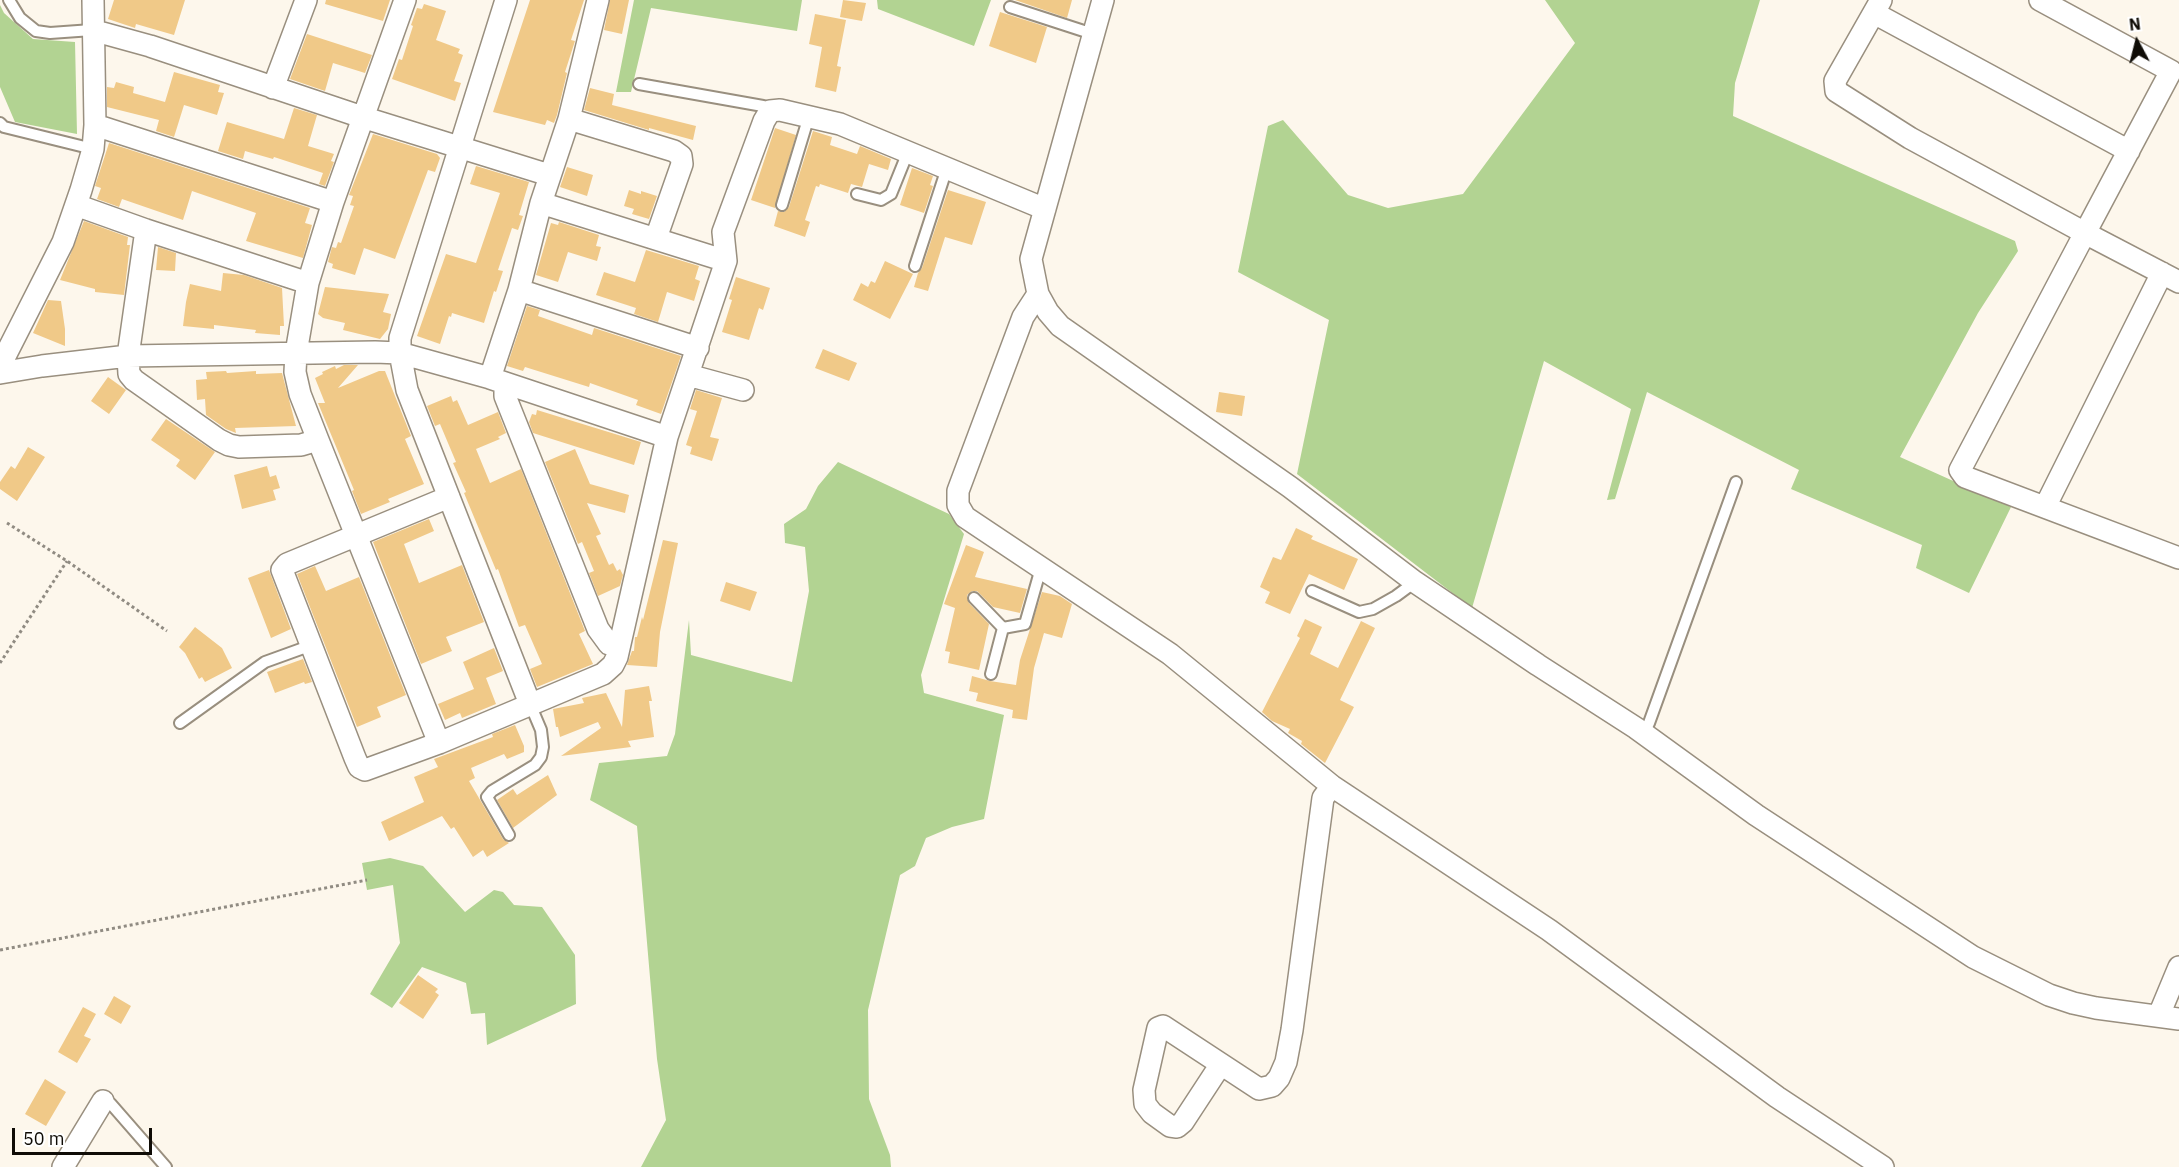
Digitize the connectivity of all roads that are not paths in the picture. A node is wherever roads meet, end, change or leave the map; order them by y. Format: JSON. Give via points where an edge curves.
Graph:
{"nodes":[{"id":1,"x":9,"y":0,"type":"edge"},
{"id":2,"x":93,"y":0,"type":"edge"},
{"id":3,"x":306,"y":0,"type":"edge"},
{"id":4,"x":405,"y":0,"type":"edge"},
{"id":5,"x":506,"y":0,"type":"edge"},
{"id":6,"x":598,"y":0,"type":"edge"},
{"id":7,"x":1103,"y":0,"type":"edge"},
{"id":8,"x":2040,"y":0,"type":"edge"},
{"id":9,"x":1878,"y":6,"type":"edge"},
{"id":10,"x":1010,"y":7,"type":"dead end"},
{"id":11,"x":92,"y":30,"type":"junction"},
{"id":12,"x":1093,"y":34,"type":"junction"},
{"id":13,"x":639,"y":84,"type":"dead end"},
{"id":14,"x":273,"y":88,"type":"junction"},
{"id":15,"x":770,"y":111,"type":"junction"},
{"id":16,"x":809,"y":116,"type":"junction"},
{"id":17,"x":362,"y":117,"type":"junction"},
{"id":18,"x":569,"y":119,"type":"junction"},
{"id":19,"x":0,"y":123,"type":"edge"},
{"id":20,"x":95,"y":125,"type":"junction"},
{"id":21,"x":459,"y":147,"type":"junction"},
{"id":22,"x":93,"y":149,"type":"junction"},
{"id":23,"x":2129,"y":151,"type":"junction"},
{"id":24,"x":908,"y":152,"type":"junction"},
{"id":25,"x":947,"y":168,"type":"junction"},
{"id":26,"x":549,"y":176,"type":"junction"},
{"id":27,"x":857,"y":194,"type":"dead end"},
{"id":28,"x":333,"y":202,"type":"junction"},
{"id":29,"x":541,"y":204,"type":"junction"},
{"id":30,"x":76,"y":205,"type":"junction"},
{"id":31,"x":782,"y":205,"type":"dead end"},
{"id":32,"x":1045,"y":208,"type":"junction"},
{"id":33,"x":146,"y":230,"type":"junction"},
{"id":34,"x":2085,"y":233,"type":"junction"},
{"id":35,"x":656,"y":238,"type":"junction"},
{"id":36,"x":726,"y":261,"type":"junction"},
{"id":37,"x":915,"y":266,"type":"dead end"},
{"id":38,"x":2170,"y":277,"type":"edge"},
{"id":39,"x":308,"y":283,"type":"junction"},
{"id":40,"x":519,"y":290,"type":"junction"},
{"id":41,"x":1038,"y":294,"type":"junction"},
{"id":42,"x":698,"y":348,"type":"junction"},
{"id":43,"x":296,"y":353,"type":"junction"},
{"id":44,"x":400,"y":353,"type":"junction"},
{"id":45,"x":128,"y":356,"type":"junction"},
{"id":46,"x":0,"y":366,"type":"edge"},
{"id":47,"x":0,"y":374,"type":"edge"},
{"id":48,"x":688,"y":375,"type":"junction"},
{"id":49,"x":497,"y":381,"type":"junction"},
{"id":50,"x":743,"y":390,"type":"dead end"},
{"id":51,"x":667,"y":437,"type":"junction"},
{"id":52,"x":318,"y":440,"type":"junction"},
{"id":53,"x":1736,"y":482,"type":"dead end"},
{"id":54,"x":449,"y":497,"type":"junction"},
{"id":55,"x":2045,"y":507,"type":"junction"},
{"id":56,"x":356,"y":534,"type":"junction"},
{"id":57,"x":2179,"y":558,"type":"edge"},
{"id":58,"x":1041,"y":568,"type":"junction"},
{"id":59,"x":1415,"y":582,"type":"junction"},
{"id":60,"x":1312,"y":591,"type":"dead end"},
{"id":61,"x":974,"y":598,"type":"dead end"},
{"id":62,"x":1003,"y":628,"type":"junction"},
{"id":63,"x":312,"y":645,"type":"junction"},
{"id":64,"x":619,"y":647,"type":"junction"},
{"id":65,"x":991,"y":674,"type":"dead end"},
{"id":66,"x":530,"y":704,"type":"junction"},
{"id":67,"x":180,"y":723,"type":"dead end"},
{"id":68,"x":1644,"y":734,"type":"junction"},
{"id":69,"x":439,"y":743,"type":"junction"},
{"id":70,"x":1332,"y":786,"type":"junction"},
{"id":71,"x":509,"y":835,"type":"dead end"},
{"id":72,"x":2179,"y":967,"type":"edge"},
{"id":73,"x":2169,"y":1017,"type":"edge"},
{"id":74,"x":1221,"y":1064,"type":"junction"},
{"id":75,"x":103,"y":1101,"type":"joint"},
{"id":76,"x":63,"y":1167,"type":"edge"},
{"id":77,"x":166,"y":1167,"type":"edge"},
{"id":78,"x":1883,"y":1167,"type":"edge"}],
"edges":[{"from":1,"to":11,"type":"lane","via":[[20,18],[36,31]]},
{"from":2,"to":11,"type":"street"},
{"from":3,"to":14,"type":"street"},
{"from":4,"to":17,"type":"street"},
{"from":5,"to":21,"type":"street"},
{"from":6,"to":18,"type":"street"},
{"from":7,"to":12,"type":"street"},
{"from":8,"to":23,"type":"street","via":[[2171,71]]},
{"from":9,"to":23,"type":"street"},
{"from":9,"to":34,"type":"street","via":[[1835,81],[1836,91],[1910,138]]},
{"from":10,"to":12,"type":"lane"},
{"from":11,"to":14,"type":"street"},
{"from":11,"to":20,"type":"street"},
{"from":12,"to":32,"type":"street"},
{"from":13,"to":15,"type":"lane","via":[[763,106]]},
{"from":14,"to":17,"type":"street"},
{"from":15,"to":16,"type":"street"},
{"from":15,"to":36,"type":"street","via":[[723,232]]},
{"from":16,"to":24,"type":"street","via":[[840,124]]},
{"from":16,"to":31,"type":"lane"},
{"from":17,"to":21,"type":"street"},
{"from":17,"to":28,"type":"street"},
{"from":18,"to":26,"type":"street"},
{"from":18,"to":35,"type":"street","via":[[681,156],[682,164]]},
{"from":19,"to":22,"type":"lane"},
{"from":20,"to":22,"type":"street"},
{"from":20,"to":28,"type":"street"},
{"from":21,"to":26,"type":"street"},
{"from":21,"to":44,"type":"street","via":[[399,338]]},
{"from":22,"to":30,"type":"street"},
{"from":23,"to":34,"type":"street"},
{"from":24,"to":25,"type":"street"},
{"from":24,"to":27,"type":"lane","via":[[891,194],[881,201]]},
{"from":25,"to":32,"type":"street"},
{"from":25,"to":37,"type":"lane"},
{"from":26,"to":29,"type":"street"},
{"from":28,"to":39,"type":"street"},
{"from":29,"to":35,"type":"street"},
{"from":29,"to":40,"type":"street"},
{"from":30,"to":33,"type":"street"},
{"from":30,"to":46,"type":"street","via":[[63,242]]},
{"from":32,"to":41,"type":"street","via":[[1031,259]]},
{"from":33,"to":39,"type":"street"},
{"from":33,"to":45,"type":"street"},
{"from":34,"to":38,"type":"street"},
{"from":34,"to":55,"type":"street","via":[[1960,470],[1965,477]]},
{"from":35,"to":36,"type":"street"},
{"from":36,"to":42,"type":"street"},
{"from":38,"to":55,"type":"street"},
{"from":39,"to":43,"type":"street"},
{"from":40,"to":42,"type":"street"},
{"from":40,"to":49,"type":"street"},
{"from":41,"to":58,"type":"street","via":[[1023,317],[958,490],[958,505],[965,517]]},
{"from":41,"to":59,"type":"street","via":[[1060,326],[1290,487]]},
{"from":42,"to":48,"type":"street"},
{"from":43,"to":44,"type":"street"},
{"from":43,"to":45,"type":"street"},
{"from":43,"to":52,"type":"street","via":[[300,394]]},
{"from":44,"to":49,"type":"street"},
{"from":44,"to":54,"type":"street","via":[[407,390]]},
{"from":45,"to":47,"type":"street"},
{"from":45,"to":52,"type":"street","via":[[129,374],[134,380],[229,445],[301,445]]},
{"from":48,"to":50,"type":"street"},
{"from":48,"to":51,"type":"street"},
{"from":49,"to":51,"type":"street"},
{"from":49,"to":64,"type":"street","via":[[598,629],[609,644]]},
{"from":51,"to":64,"type":"street"},
{"from":52,"to":56,"type":"street"},
{"from":53,"to":68,"type":"lane"},
{"from":54,"to":56,"type":"street"},
{"from":54,"to":66,"type":"street"},
{"from":55,"to":57,"type":"street"},
{"from":56,"to":63,"type":"street","via":[[287,564],[282,570]]},
{"from":56,"to":69,"type":"street"},
{"from":58,"to":62,"type":"lane","via":[[1025,624]]},
{"from":58,"to":70,"type":"street","via":[[1170,654]]},
{"from":59,"to":60,"type":"lane","via":[[1373,609],[1359,612]]},
{"from":59,"to":68,"type":"street"},
{"from":61,"to":62,"type":"lane"},
{"from":62,"to":65,"type":"lane"},
{"from":63,"to":67,"type":"lane","via":[[265,662]]},
{"from":63,"to":69,"type":"street","via":[[359,767],[371,769]]},
{"from":64,"to":66,"type":"street","via":[[613,665],[603,674]]},
{"from":66,"to":69,"type":"street"},
{"from":66,"to":71,"type":"lane","via":[[541,730],[541,757],[487,797]]},
{"from":68,"to":73,"type":"street","via":[[1756,815],[1973,957],[2073,1003]]},
{"from":70,"to":74,"type":"street","via":[[1323,798],[1286,1062],[1272,1086],[1259,1089]]},
{"from":70,"to":78,"type":"street","via":[[1549,930],[1777,1097]]},
{"from":72,"to":73,"type":"street"},
{"from":74,"to":74,"type":"street","via":[[1177,1127],[1170,1126],[1145,1104],[1144,1090],[1158,1028],[1163,1026]]},
{"from":75,"to":76,"type":"street"},
{"from":75,"to":77,"type":"lane","via":[[111,1104]]}]}
